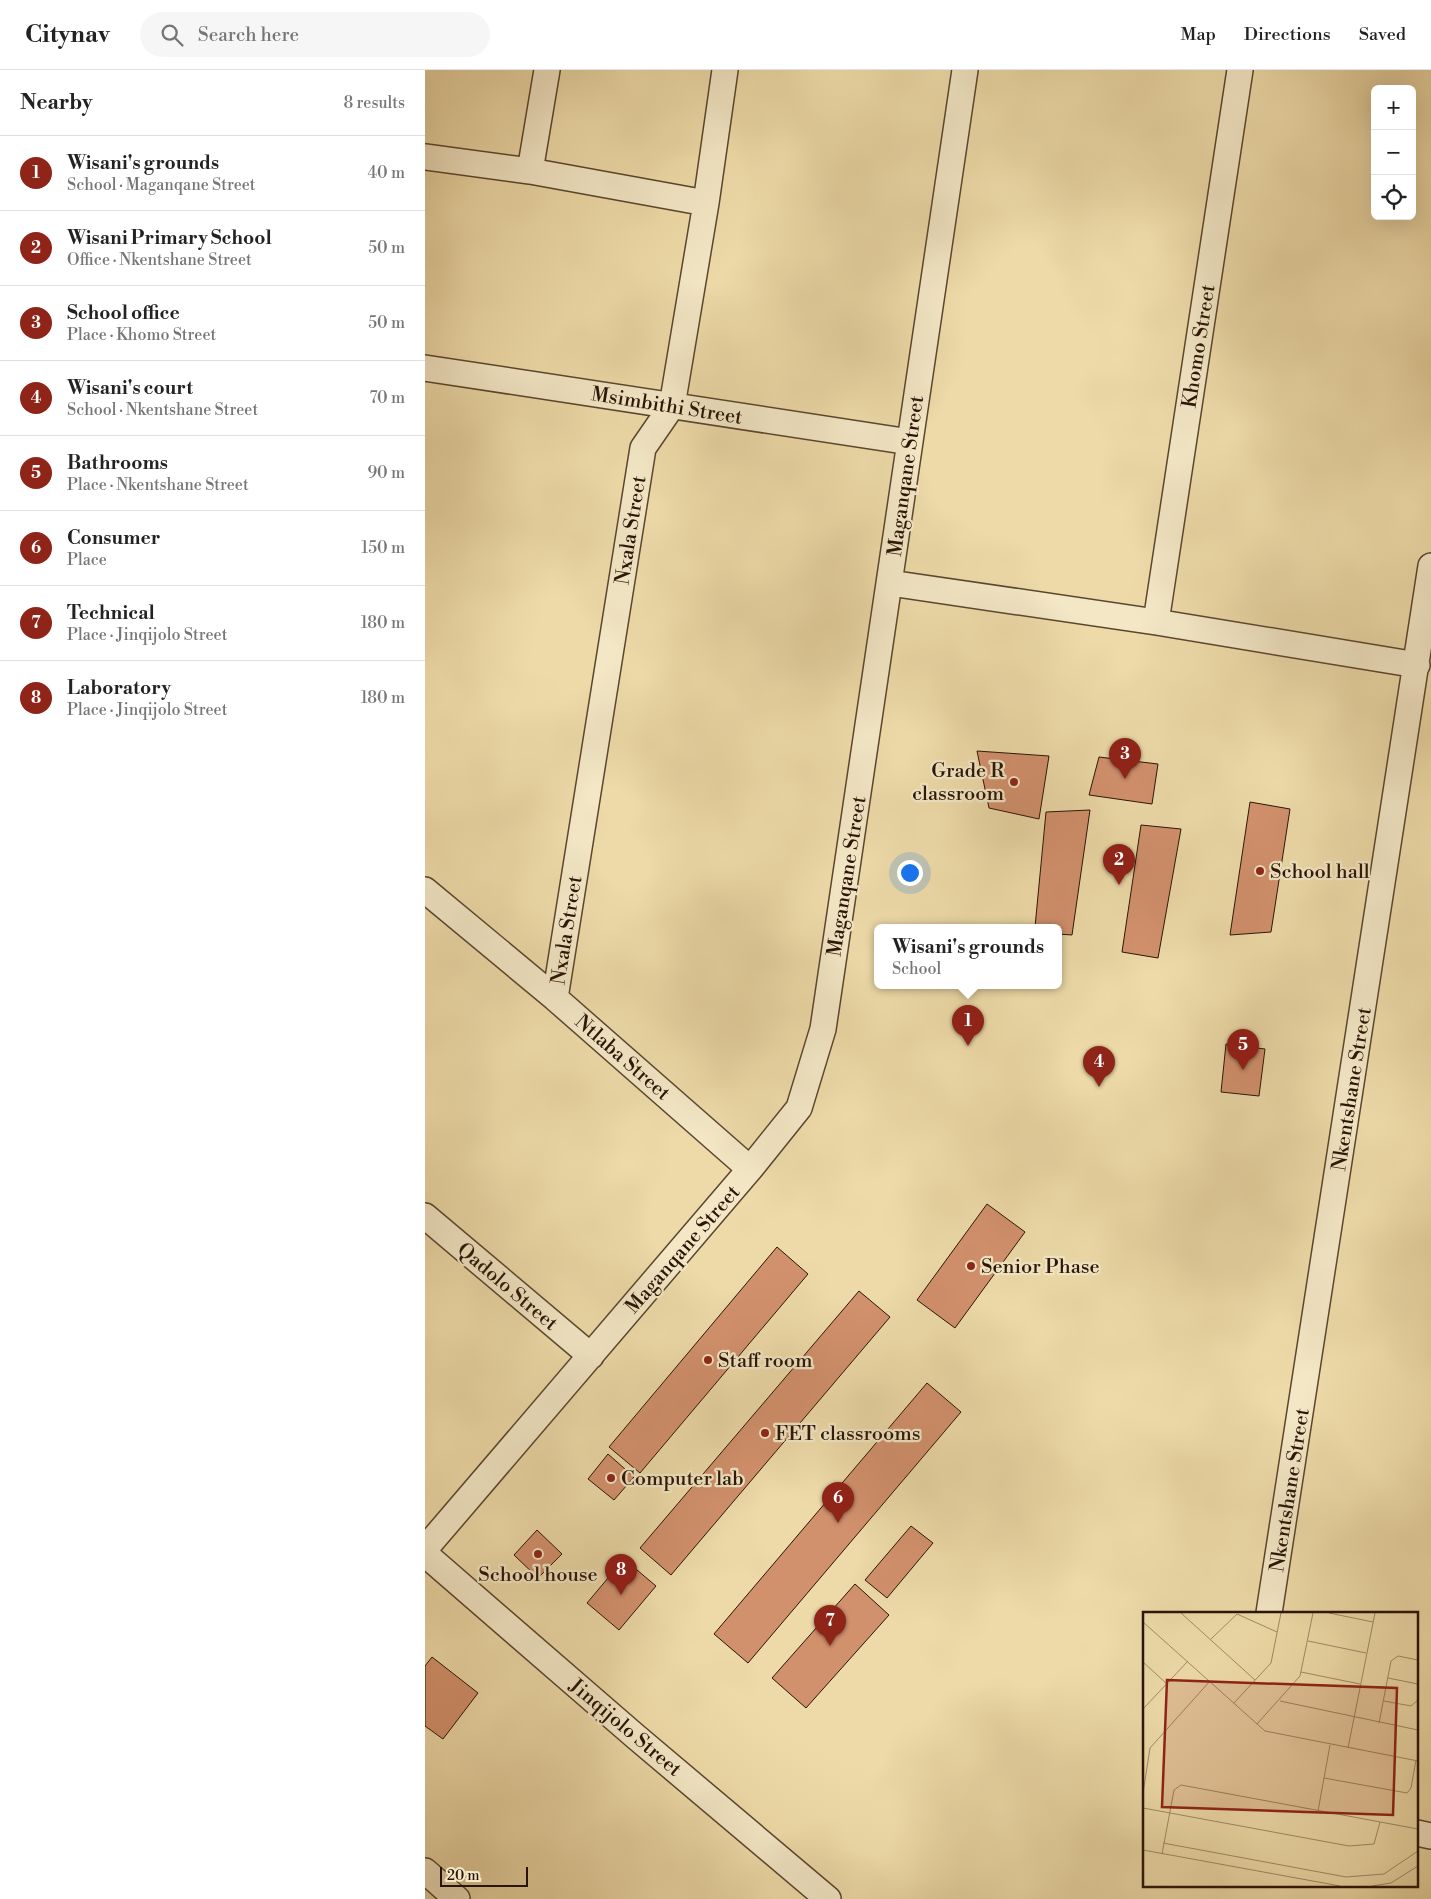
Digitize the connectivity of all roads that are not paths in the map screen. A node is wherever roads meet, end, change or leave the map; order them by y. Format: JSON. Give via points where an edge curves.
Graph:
{"nodes":[{"id":1,"x":547,"y":70,"type":"edge"},
{"id":2,"x":725,"y":70,"type":"edge"},
{"id":3,"x":965,"y":70,"type":"edge"},
{"id":4,"x":1239,"y":70,"type":"edge"},
{"id":5,"x":425,"y":157,"type":"edge"},
{"id":6,"x":530,"y":171,"type":"junction"},
{"id":7,"x":706,"y":203,"type":"junction"},
{"id":8,"x":425,"y":368,"type":"edge"},
{"id":9,"x":671,"y":406,"type":"junction"},
{"id":10,"x":910,"y":442,"type":"junction"},
{"id":11,"x":1431,"y":566,"type":"edge"},
{"id":12,"x":890,"y":583,"type":"junction"},
{"id":13,"x":1156,"y":622,"type":"junction"},
{"id":14,"x":1417,"y":665,"type":"junction"},
{"id":15,"x":425,"y":890,"type":"edge"},
{"id":16,"x":555,"y":998,"type":"junction"},
{"id":17,"x":750,"y":1169,"type":"junction"},
{"id":18,"x":425,"y":1216,"type":"edge"},
{"id":19,"x":591,"y":1356,"type":"junction"},
{"id":20,"x":425,"y":1549,"type":"edge"},
{"id":21,"x":425,"y":1554,"type":"edge"},
{"id":22,"x":1269,"y":1612,"type":"edge"},
{"id":23,"x":425,"y":1871,"type":"edge"},
{"id":24,"x":454,"y":1898,"type":"edge"},
{"id":25,"x":828,"y":1899,"type":"edge"}],
"edges":[{"from":1,"to":6,"type":"street"},
{"from":2,"to":7,"type":"street","name":"Nxala Street"},
{"from":3,"to":10,"type":"street","name":"Maganqane Street"},
{"from":4,"to":13,"type":"street","name":"Khomo Street"},
{"from":5,"to":6,"type":"street"},
{"from":6,"to":7,"type":"street"},
{"from":7,"to":9,"type":"street","name":"Nxala Street"},
{"from":8,"to":9,"type":"street","name":"Msimbithi Street"},
{"from":9,"to":10,"type":"street","name":"Msimbithi Street"},
{"from":9,"to":16,"type":"street","name":"Nxala Street","via":[[643,448]]},
{"from":10,"to":12,"type":"street","name":"Maganqane Street"},
{"from":11,"to":14,"type":"street","name":"Nkentshane Street"},
{"from":12,"to":13,"type":"street"},
{"from":12,"to":17,"type":"street","name":"Maganqane Street","via":[[823,1029],[799,1108]]},
{"from":13,"to":14,"type":"street"},
{"from":14,"to":22,"type":"street","name":"Nkentshane Street"},
{"from":15,"to":16,"type":"street","name":"Ntlaba Street"},
{"from":16,"to":17,"type":"street","name":"Ntlaba Street"},
{"from":17,"to":19,"type":"street","name":"Maganqane Street"},
{"from":18,"to":19,"type":"street","name":"Qadolo Street"},
{"from":19,"to":20,"type":"street","name":"Maganqane Street"},
{"from":21,"to":25,"type":"street","name":"Jinqijolo Street"},
{"from":23,"to":24,"type":"street"}]}
